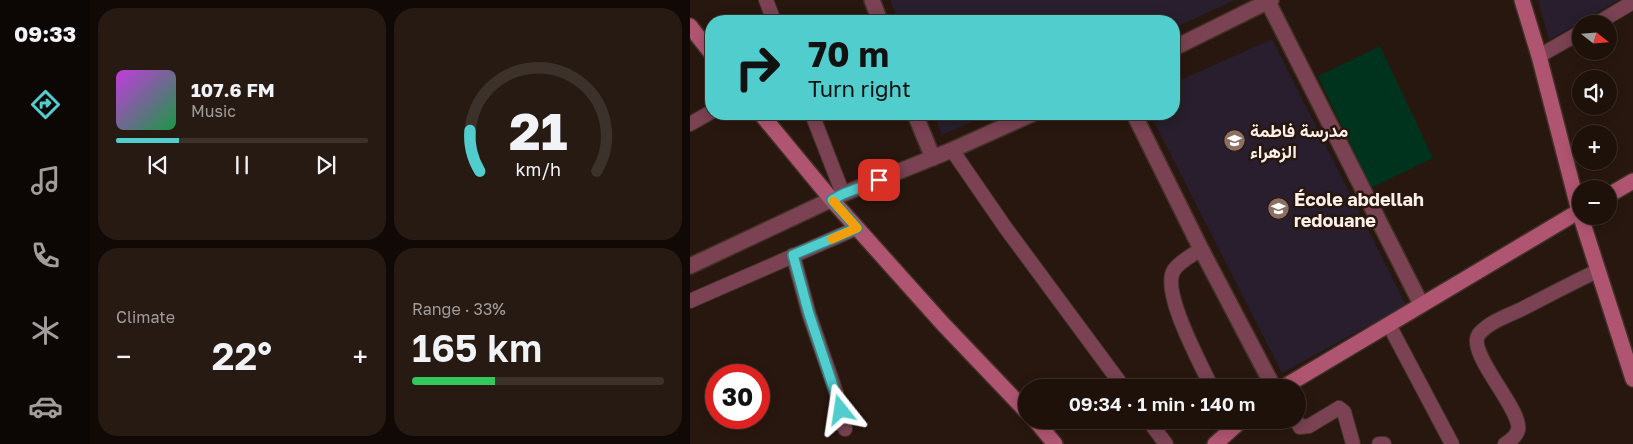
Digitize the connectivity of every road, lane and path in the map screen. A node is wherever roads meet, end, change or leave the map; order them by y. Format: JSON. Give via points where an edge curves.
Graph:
{"nodes":[{"id":1,"x":766,"y":0,"type":"edge"},
{"id":2,"x":872,"y":0,"type":"edge"},
{"id":3,"x":1522,"y":0,"type":"edge"},
{"id":4,"x":1270,"y":1,"type":"edge"},
{"id":5,"x":1633,"y":2,"type":"edge"},
{"id":6,"x":772,"y":15,"type":"edge"},
{"id":7,"x":878,"y":15,"type":"edge"},
{"id":8,"x":1611,"y":15,"type":"edge"},
{"id":9,"x":691,"y":30,"type":"edge"},
{"id":10,"x":1572,"y":37,"type":"edge"},
{"id":11,"x":1180,"y":45,"type":"edge"},
{"id":12,"x":705,"y":46,"type":"edge"},
{"id":13,"x":1539,"y":56,"type":"junction"},
{"id":14,"x":705,"y":115,"type":"edge"},
{"id":15,"x":767,"y":120,"type":"edge"},
{"id":16,"x":814,"y":120,"type":"edge"},
{"id":17,"x":917,"y":120,"type":"edge"},
{"id":18,"x":1019,"y":120,"type":"edge"},
{"id":19,"x":1137,"y":120,"type":"edge"},
{"id":20,"x":690,"y":124,"type":"edge"},
{"id":21,"x":952,"y":150,"type":"junction"},
{"id":22,"x":933,"y":158,"type":"junction"},
{"id":23,"x":1572,"y":180,"type":"edge"},
{"id":24,"x":1633,"y":181,"type":"edge"},
{"id":25,"x":1617,"y":190,"type":"edge"},
{"id":26,"x":838,"y":197,"type":"junction"},
{"id":27,"x":1572,"y":215,"type":"edge"},
{"id":28,"x":1584,"y":225,"type":"edge"},
{"id":29,"x":857,"y":228,"type":"junction"},
{"id":30,"x":1201,"y":248,"type":"junction"},
{"id":31,"x":793,"y":255,"type":"junction"},
{"id":32,"x":690,"y":266,"type":"edge"},
{"id":33,"x":1598,"y":271,"type":"junction"},
{"id":34,"x":690,"y":301,"type":"edge"},
{"id":35,"x":1421,"y":304,"type":"junction"},
{"id":36,"x":1389,"y":325,"type":"junction"},
{"id":37,"x":1628,"y":341,"type":"edge"},
{"id":38,"x":1117,"y":379,"type":"edge"},
{"id":39,"x":1208,"y":379,"type":"edge"},
{"id":40,"x":1269,"y":379,"type":"edge"},
{"id":41,"x":1297,"y":379,"type":"edge"},
{"id":42,"x":1633,"y":379,"type":"edge"},
{"id":43,"x":1018,"y":403,"type":"edge"},
{"id":44,"x":1306,"y":427,"type":"edge"},
{"id":45,"x":845,"y":429,"type":"dead end"},
{"id":46,"x":1042,"y":429,"type":"edge"},
{"id":47,"x":1155,"y":429,"type":"edge"},
{"id":48,"x":1229,"y":429,"type":"edge"},
{"id":49,"x":1055,"y":444,"type":"edge"},
{"id":50,"x":1166,"y":444,"type":"edge"},
{"id":51,"x":1215,"y":444,"type":"edge"},
{"id":52,"x":1353,"y":444,"type":"edge"},
{"id":53,"x":1379,"y":444,"type":"edge"},
{"id":54,"x":1384,"y":444,"type":"edge"},
{"id":55,"x":1452,"y":444,"type":"edge"},
{"id":56,"x":1505,"y":444,"type":"edge"}],
"edges":[{"from":1,"to":6,"type":"street"},
{"from":2,"to":7,"type":"street"},
{"from":3,"to":13,"type":"main road"},
{"from":4,"to":11,"type":"street"},
{"from":4,"to":35,"type":"street"},
{"from":5,"to":8,"type":"street"},
{"from":9,"to":12,"type":"main road"},
{"from":10,"to":13,"type":"street"},
{"from":13,"to":23,"type":"main road"},
{"from":14,"to":20,"type":"street"},
{"from":15,"to":26,"type":"main road"},
{"from":16,"to":26,"type":"street"},
{"from":17,"to":22,"type":"street"},
{"from":18,"to":21,"type":"street"},
{"from":19,"to":30,"type":"street"},
{"from":21,"to":22,"type":"street"},
{"from":21,"to":38,"type":"street"},
{"from":22,"to":26,"type":"street"},
{"from":24,"to":25,"type":"main road"},
{"from":26,"to":29,"type":"main road"},
{"from":26,"to":32,"type":"street"},
{"from":27,"to":35,"type":"main road"},
{"from":28,"to":33,"type":"main road"},
{"from":29,"to":31,"type":"street"},
{"from":29,"to":43,"type":"main road"},
{"from":30,"to":39,"type":"street","via":[[1174,270],[1171,278],[1178,316]]},
{"from":30,"to":40,"type":"street"},
{"from":31,"to":34,"type":"street"},
{"from":31,"to":45,"type":"street"},
{"from":33,"to":37,"type":"main road"},
{"from":33,"to":56,"type":"street","via":[[1499,320],[1478,337],[1478,350],[1517,417],[1518,430]]},
{"from":35,"to":36,"type":"main road"},
{"from":36,"to":41,"type":"main road"},
{"from":36,"to":55,"type":"street"},
{"from":37,"to":42,"type":"main road"},
{"from":44,"to":52,"type":"street","via":[[1341,409]]},
{"from":46,"to":49,"type":"main road"},
{"from":47,"to":50,"type":"street"},
{"from":48,"to":51,"type":"main road"},
{"from":53,"to":54,"type":"street"}]}
